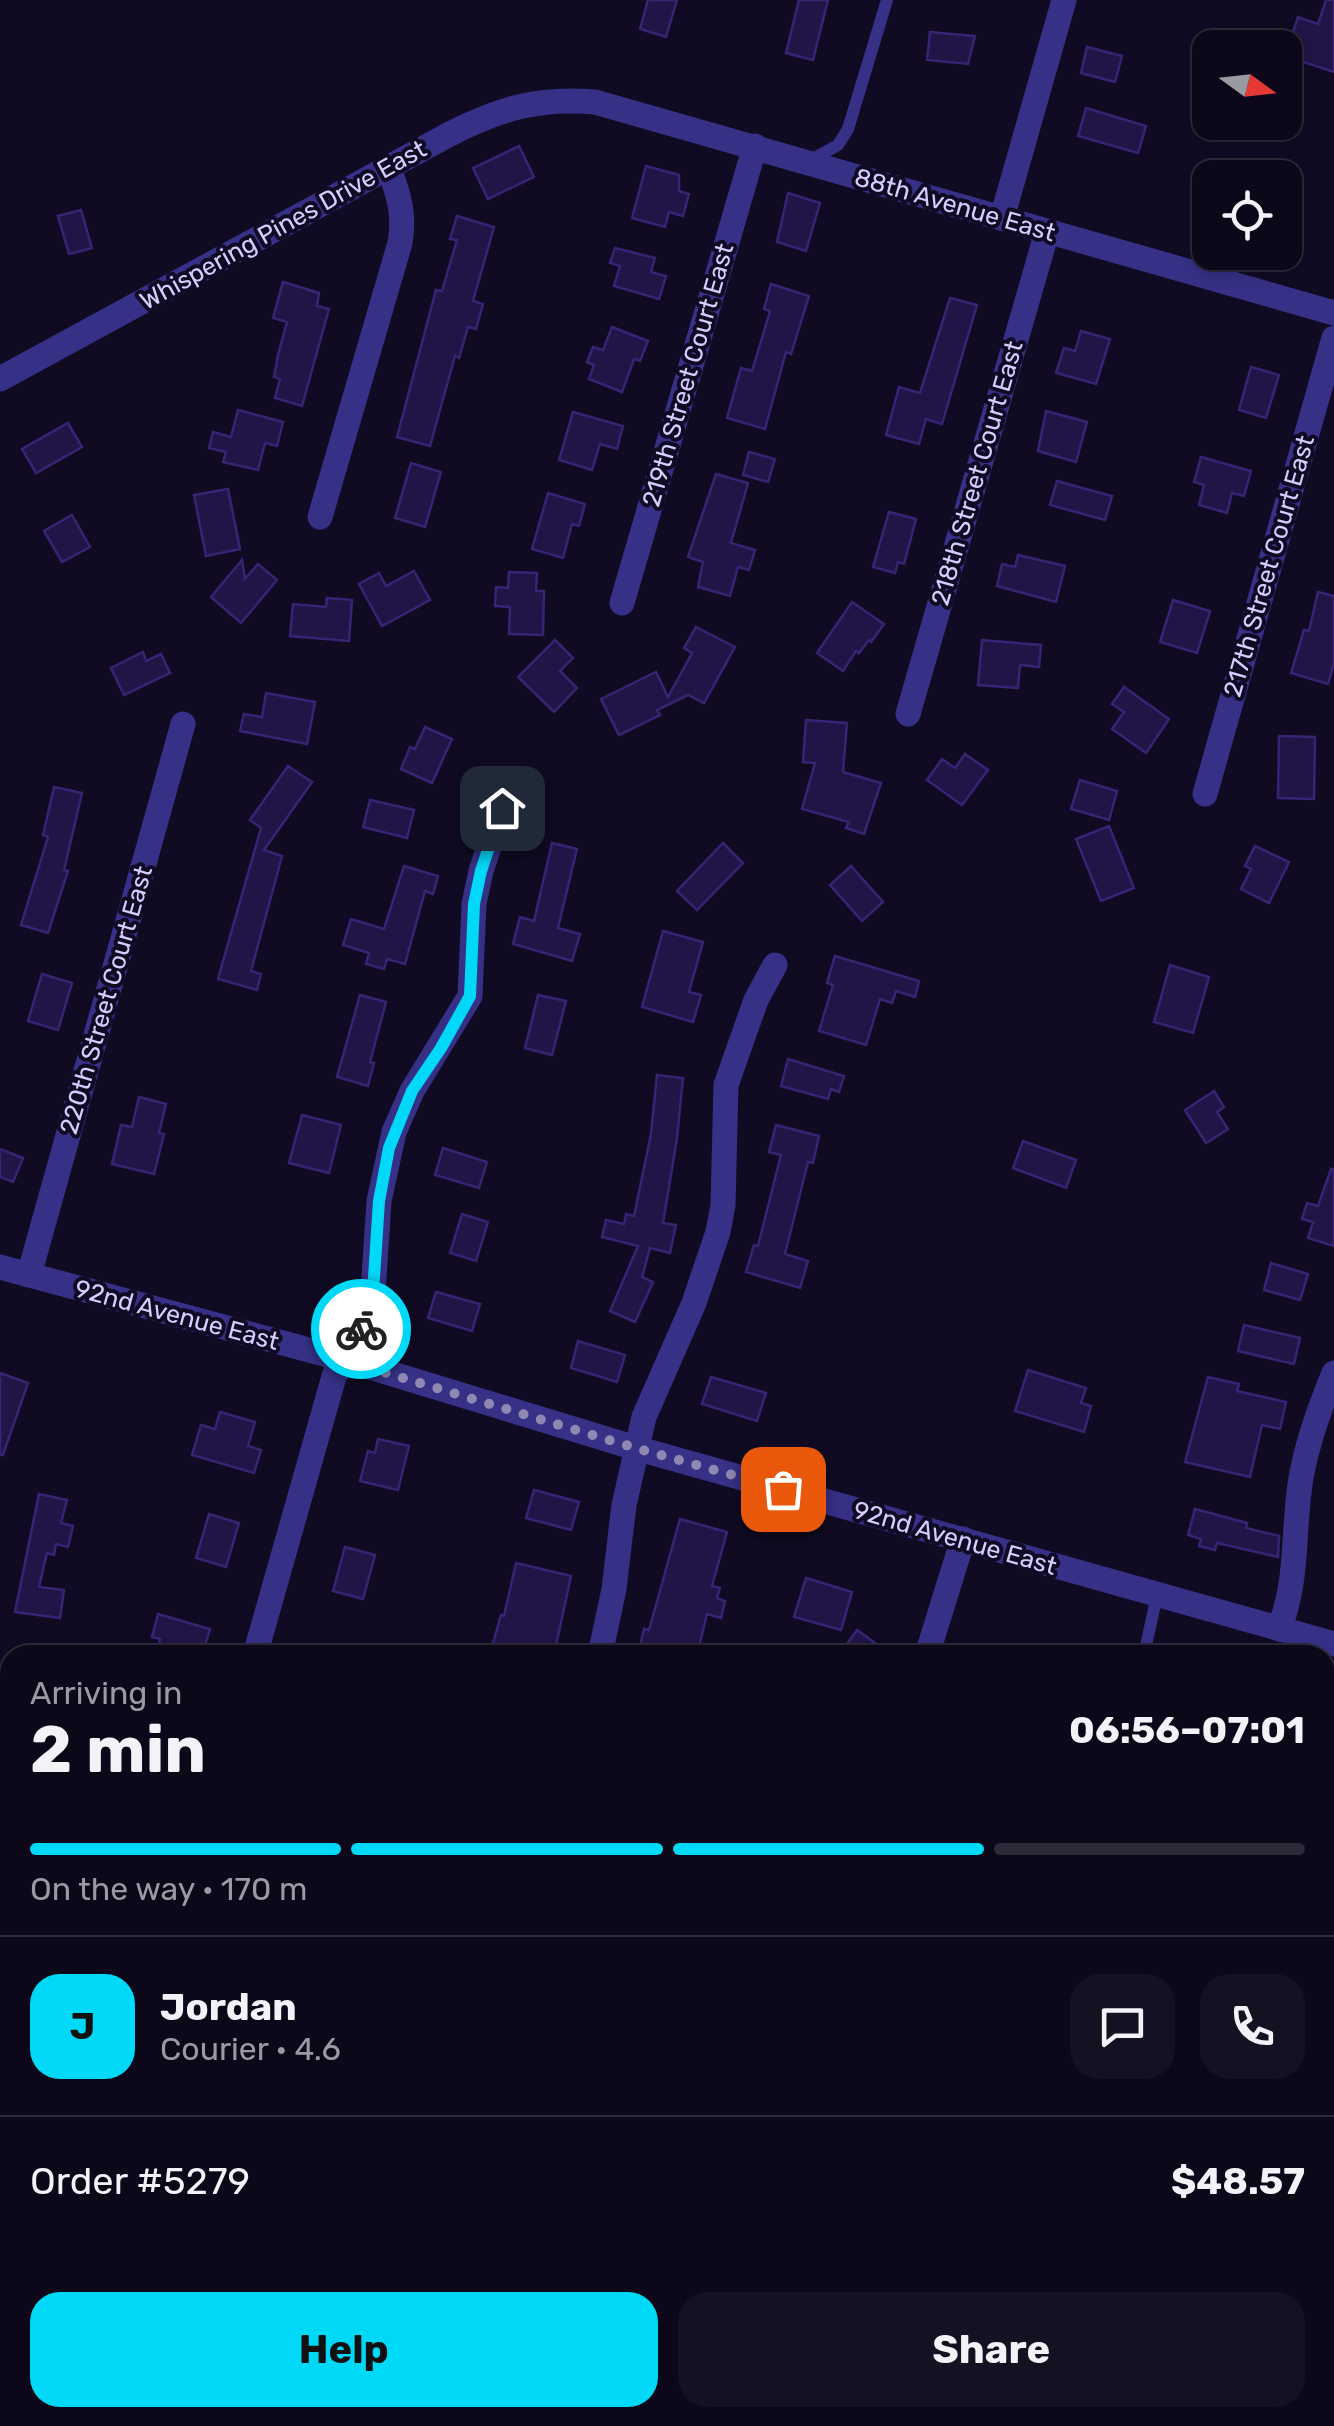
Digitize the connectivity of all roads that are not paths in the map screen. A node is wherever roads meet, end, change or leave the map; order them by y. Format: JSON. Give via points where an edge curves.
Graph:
{"nodes":[{"id":1,"x":887,"y":0,"type":"edge"},
{"id":2,"x":1064,"y":0,"type":"edge"},
{"id":3,"x":576,"y":100,"type":"joint"},
{"id":4,"x":754,"y":146,"type":"junction"},
{"id":5,"x":808,"y":162,"type":"junction"},
{"id":6,"x":390,"y":169,"type":"junction"},
{"id":7,"x":1002,"y":218,"type":"junction"},
{"id":8,"x":1047,"y":232,"type":"junction"},
{"id":9,"x":1334,"y":313,"type":"edge"},
{"id":10,"x":1334,"y":338,"type":"edge"},
{"id":11,"x":0,"y":379,"type":"edge"},
{"id":12,"x":320,"y":517,"type":"dead end"},
{"id":13,"x":622,"y":603,"type":"dead end"},
{"id":14,"x":908,"y":714,"type":"dead end"},
{"id":15,"x":183,"y":724,"type":"dead end"},
{"id":16,"x":1205,"y":794,"type":"dead end"},
{"id":17,"x":502,"y":808,"type":"dead end"},
{"id":18,"x":775,"y":965,"type":"dead end"},
{"id":19,"x":0,"y":1268,"type":"edge"},
{"id":20,"x":29,"y":1276,"type":"junction"},
{"id":21,"x":350,"y":1362,"type":"junction"},
{"id":22,"x":1334,"y":1373,"type":"edge"},
{"id":23,"x":639,"y":1449,"type":"junction"},
{"id":24,"x":963,"y":1539,"type":"junction"},
{"id":25,"x":1157,"y":1595,"type":"junction"},
{"id":26,"x":1279,"y":1629,"type":"junction"},
{"id":27,"x":1334,"y":1644,"type":"edge"},
{"id":28,"x":258,"y":1645,"type":"edge"},
{"id":29,"x":602,"y":1645,"type":"edge"},
{"id":30,"x":930,"y":1645,"type":"edge"},
{"id":31,"x":1146,"y":1645,"type":"edge"}],
"edges":[{"from":1,"to":5,"type":"lane","via":[[848,129],[838,145]]},
{"from":2,"to":7,"type":"street"},
{"from":3,"to":4,"type":"street","name":"88th Avenue East"},
{"from":3,"to":6,"type":"street","name":"Whispering Pines Drive East","via":[[493,112]]},
{"from":4,"to":5,"type":"street","name":"88th Avenue East"},
{"from":4,"to":13,"type":"street","name":"219th Street Court East"},
{"from":5,"to":7,"type":"street","name":"88th Avenue East"},
{"from":6,"to":11,"type":"street","name":"Whispering Pines Drive East"},
{"from":6,"to":12,"type":"street","via":[[404,224]]},
{"from":7,"to":8,"type":"street","name":"88th Avenue East"},
{"from":8,"to":9,"type":"street","name":"88th Avenue East"},
{"from":8,"to":14,"type":"street","name":"218th Street Court East"},
{"from":10,"to":16,"type":"street","name":"217th Street Court East"},
{"from":15,"to":20,"type":"street","name":"220th Street Court East"},
{"from":17,"to":21,"type":"street","via":[[474,904],[470,996],[412,1091],[389,1148],[373,1293]]},
{"from":18,"to":23,"type":"street","via":[[726,1084],[718,1232],[644,1417]]},
{"from":19,"to":20,"type":"street","name":"92nd Avenue East"},
{"from":20,"to":21,"type":"street","name":"92nd Avenue East"},
{"from":21,"to":23,"type":"street","name":"92nd Avenue East"},
{"from":21,"to":28,"type":"street","via":[[336,1373]]},
{"from":22,"to":26,"type":"street","via":[[1306,1452],[1288,1606]]},
{"from":23,"to":24,"type":"street","name":"92nd Avenue East"},
{"from":23,"to":29,"type":"street"},
{"from":24,"to":25,"type":"street","name":"92nd Avenue East"},
{"from":24,"to":30,"type":"street"},
{"from":25,"to":26,"type":"street","name":"92nd Avenue East"},
{"from":25,"to":31,"type":"lane"},
{"from":26,"to":27,"type":"street","name":"92nd Avenue East"}]}
